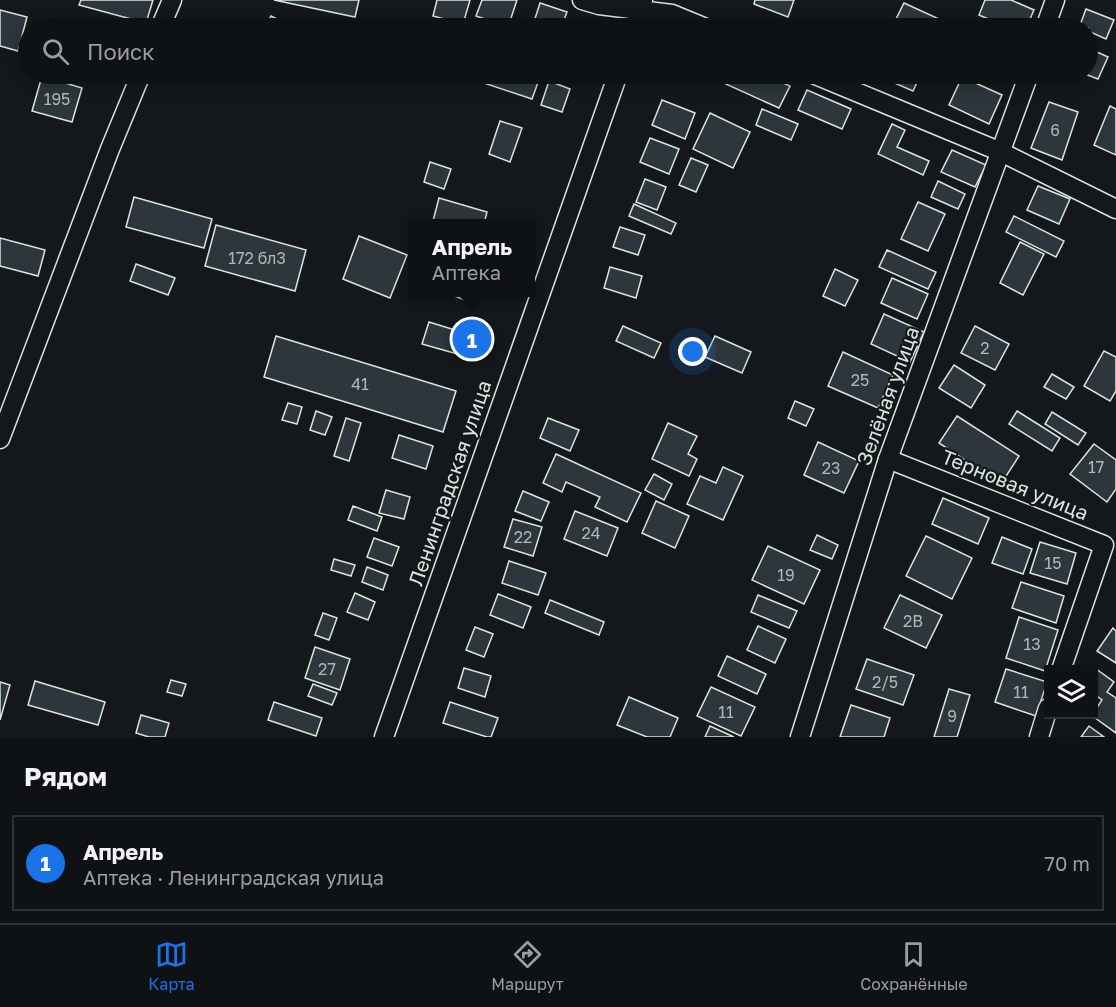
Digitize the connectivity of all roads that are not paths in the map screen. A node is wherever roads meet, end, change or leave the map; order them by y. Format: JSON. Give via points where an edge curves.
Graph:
{"nodes":[{"id":1,"x":172,"y":0,"type":"edge"},
{"id":2,"x":582,"y":0,"type":"edge"},
{"id":3,"x":1055,"y":0,"type":"edge"},
{"id":4,"x":642,"y":5,"type":"edge"},
{"id":5,"x":164,"y":18,"type":"edge"},
{"id":6,"x":682,"y":18,"type":"edge"},
{"id":7,"x":1049,"y":18,"type":"edge"},
{"id":8,"x":137,"y":84,"type":"edge"},
{"id":9,"x":614,"y":84,"type":"edge"},
{"id":10,"x":837,"y":84,"type":"edge"},
{"id":11,"x":1025,"y":84,"type":"edge"},
{"id":12,"x":1001,"y":152,"type":"junction"},
{"id":13,"x":1116,"y":209,"type":"edge"},
{"id":14,"x":0,"y":439,"type":"edge"},
{"id":15,"x":888,"y":459,"type":"junction"},
{"id":16,"x":1063,"y":665,"type":"edge"},
{"id":17,"x":1045,"y":719,"type":"edge"},
{"id":18,"x":384,"y":737,"type":"edge"},
{"id":19,"x":800,"y":737,"type":"edge"},
{"id":20,"x":1039,"y":737,"type":"edge"}],
"edges":[{"from":1,"to":5,"type":"street"},
{"from":2,"to":4,"type":"street","via":[[599,5]]},
{"from":3,"to":7,"type":"street"},
{"from":4,"to":6,"type":"street"},
{"from":8,"to":14,"type":"street"},
{"from":9,"to":18,"type":"street","name":"Ленинградская улица"},
{"from":10,"to":12,"type":"street"},
{"from":11,"to":12,"type":"street","name":"Зелёная улица"},
{"from":12,"to":13,"type":"street"},
{"from":12,"to":15,"type":"street","name":"Зелёная улица"},
{"from":15,"to":16,"type":"street","name":"Терновая улица","via":[[1104,545]]},
{"from":15,"to":19,"type":"street","name":"Зелёная улица"},
{"from":17,"to":20,"type":"street"}]}
